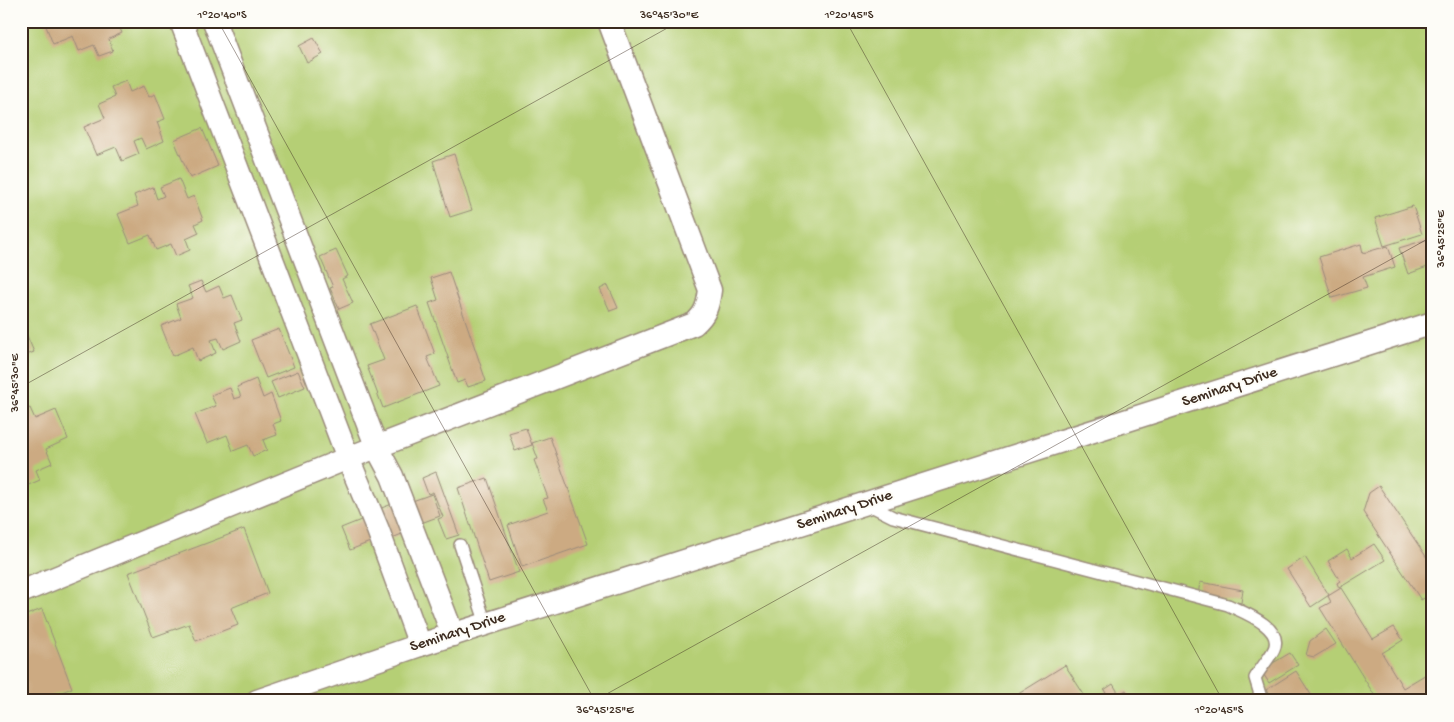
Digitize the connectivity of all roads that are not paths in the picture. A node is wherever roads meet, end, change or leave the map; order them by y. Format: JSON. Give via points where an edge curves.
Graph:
{"nodes":[{"id":1,"x":181,"y":21,"type":"edge"},
{"id":2,"x":214,"y":21,"type":"edge"},
{"id":3,"x":609,"y":21,"type":"edge"},
{"id":4,"x":1433,"y":323,"type":"edge"},
{"id":5,"x":377,"y":448,"type":"junction"},
{"id":6,"x":348,"y":458,"type":"junction"},
{"id":7,"x":867,"y":504,"type":"junction"},
{"id":8,"x":460,"y":545,"type":"dead end"},
{"id":9,"x":21,"y":592,"type":"edge"},
{"id":10,"x":486,"y":624,"type":"junction"},
{"id":11,"x":453,"y":635,"type":"junction"},
{"id":12,"x":420,"y":645,"type":"junction"},
{"id":13,"x":257,"y":701,"type":"edge"},
{"id":14,"x":1262,"y":701,"type":"edge"}],
"edges":[{"from":1,"to":6,"type":"street"},
{"from":2,"to":5,"type":"street"},
{"from":3,"to":5,"type":"street","via":[[710,290],[703,317],[694,324]]},
{"from":4,"to":7,"type":"street","name":"Seminary Drive"},
{"from":5,"to":6,"type":"street"},
{"from":5,"to":11,"type":"street","via":[[392,476]]},
{"from":6,"to":9,"type":"street"},
{"from":6,"to":12,"type":"street"},
{"from":7,"to":10,"type":"street","name":"Seminary Drive"},
{"from":7,"to":14,"type":"lane","via":[[893,517],[1228,605],[1243,612],[1262,622],[1274,634],[1275,648],[1255,678]]},
{"from":8,"to":10,"type":"lane"},
{"from":10,"to":11,"type":"street","name":"Seminary Drive"},
{"from":11,"to":12,"type":"street","name":"Seminary Drive"},
{"from":12,"to":13,"type":"street","name":"Seminary Drive"}]}
